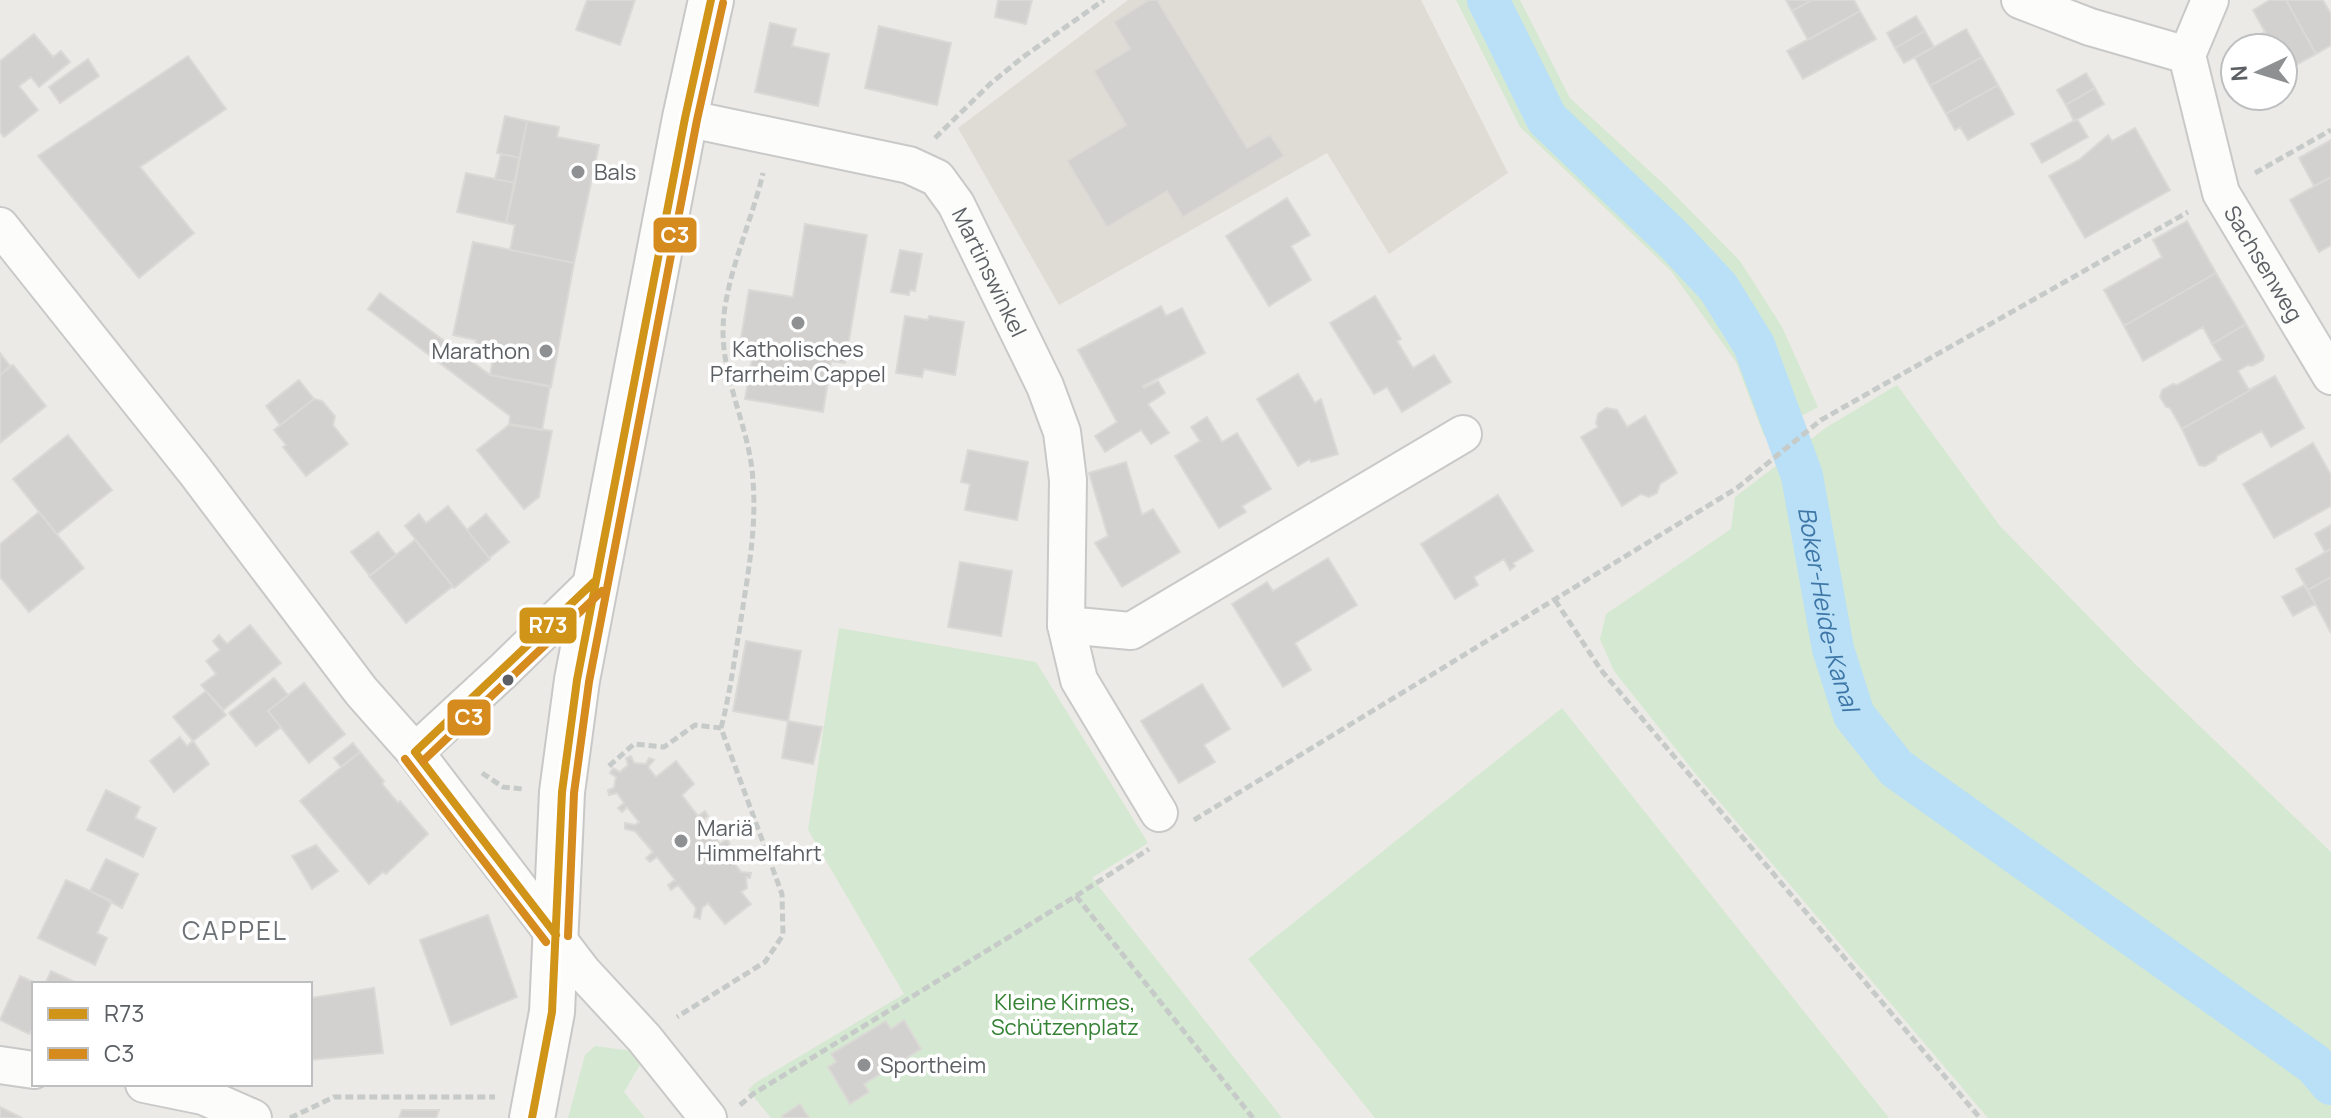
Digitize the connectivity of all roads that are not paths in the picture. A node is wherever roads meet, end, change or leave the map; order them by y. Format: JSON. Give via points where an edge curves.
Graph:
{"nodes":[{"id":1,"x":711,"y":0,"type":"edge"},
{"id":2,"x":2020,"y":0,"type":"edge"},
{"id":3,"x":2210,"y":0,"type":"edge"},
{"id":4,"x":2187,"y":55,"type":"junction"},
{"id":5,"x":685,"y":118,"type":"junction"},
{"id":6,"x":0,"y":226,"type":"edge"},
{"id":7,"x":2331,"y":376,"type":"edge"},
{"id":8,"x":1463,"y":434,"type":"dead end"},
{"id":9,"x":594,"y":582,"type":"junction"},
{"id":10,"x":1066,"y":625,"type":"junction"},
{"id":11,"x":415,"y":752,"type":"junction"},
{"id":12,"x":1168,"y":827,"type":"road end"},
{"id":13,"x":556,"y":935,"type":"junction"},
{"id":14,"x":0,"y":1065,"type":"edge"},
{"id":15,"x":32,"y":1070,"type":"edge"},
{"id":16,"x":154,"y":1086,"type":"edge"},
{"id":17,"x":535,"y":1108,"type":"edge"},
{"id":18,"x":721,"y":1114,"type":"edge"},
{"id":19,"x":253,"y":1118,"type":"edge"}],
"edges":[{"from":1,"to":5,"type":"main road"},
{"from":2,"to":4,"type":"street"},
{"from":3,"to":4,"type":"street"},
{"from":4,"to":7,"type":"street","name":"Sachsenweg","via":[[2221,193]]},
{"from":5,"to":9,"type":"main road"},
{"from":5,"to":10,"type":"street","name":"Martinswinkel","via":[[909,165],[937,178],[956,204],[1062,432],[1068,480]]},
{"from":6,"to":11,"type":"street","via":[[361,691]]},
{"from":8,"to":10,"type":"street","via":[[1131,631]]},
{"from":9,"to":11,"type":"street"},
{"from":9,"to":13,"type":"main road","via":[[562,792]]},
{"from":10,"to":12,"type":"street","name":"Martinswinkel","via":[[1079,680]]},
{"from":11,"to":13,"type":"street"},
{"from":13,"to":17,"type":"main road","via":[[552,1012]]},
{"from":13,"to":18,"type":"street","via":[[582,971]]},
{"from":14,"to":15,"type":"street"},
{"from":16,"to":19,"type":"street","via":[[203,1096]]}]}
